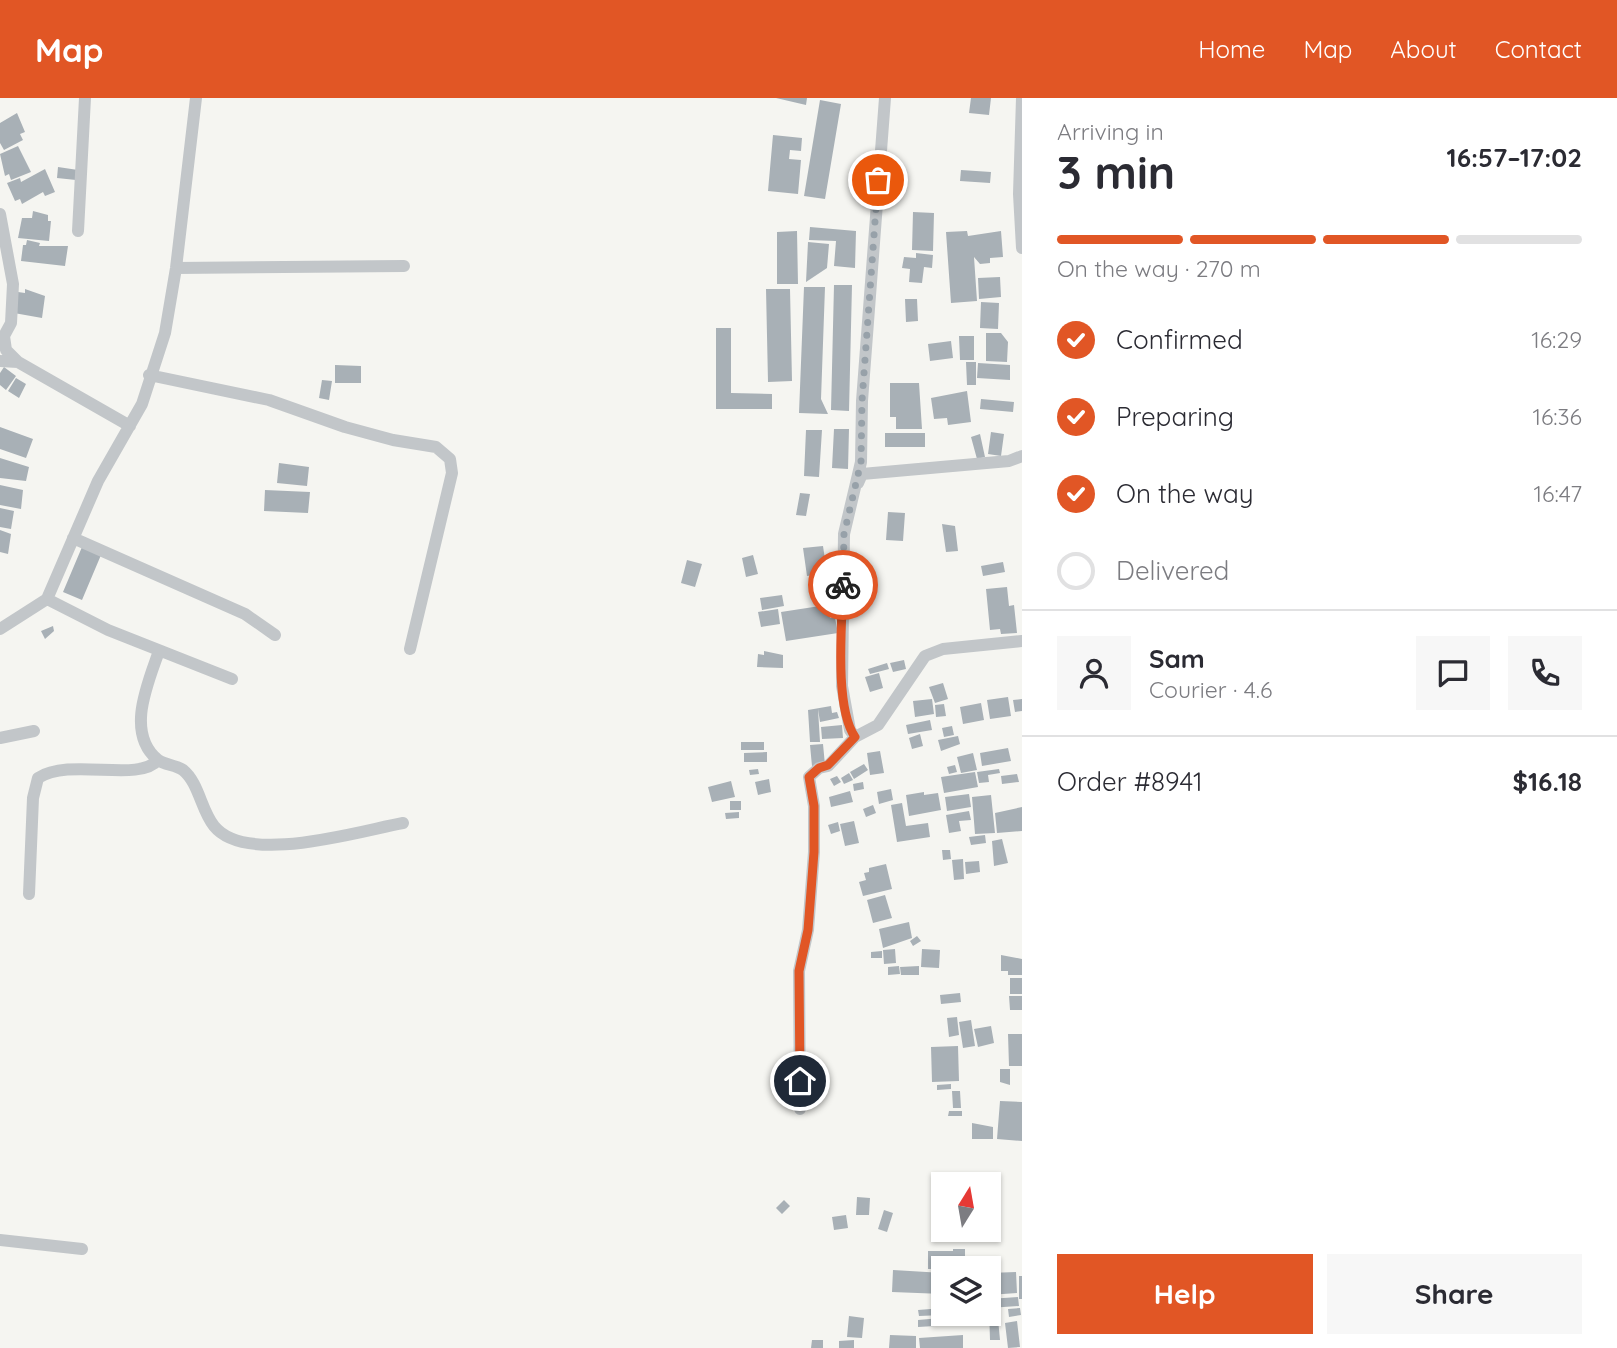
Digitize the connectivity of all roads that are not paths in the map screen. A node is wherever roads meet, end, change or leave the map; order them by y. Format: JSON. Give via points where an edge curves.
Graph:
{"nodes":[{"id":1,"x":85,"y":98,"type":"edge"},
{"id":2,"x":196,"y":98,"type":"edge"},
{"id":3,"x":885,"y":98,"type":"edge"},
{"id":4,"x":1022,"y":98,"type":"edge"},
{"id":5,"x":0,"y":214,"type":"edge"},
{"id":6,"x":78,"y":231,"type":"dead end"},
{"id":7,"x":1022,"y":248,"type":"edge"},
{"id":8,"x":404,"y":266,"type":"dead end"},
{"id":9,"x":176,"y":268,"type":"junction"},
{"id":10,"x":0,"y":361,"type":"edge"},
{"id":11,"x":18,"y":362,"type":"junction"},
{"id":12,"x":149,"y":375,"type":"junction"},
{"id":13,"x":130,"y":426,"type":"junction"},
{"id":14,"x":1022,"y":456,"type":"edge"},
{"id":15,"x":858,"y":483,"type":"junction"},
{"id":16,"x":73,"y":538,"type":"junction"},
{"id":17,"x":47,"y":599,"type":"junction"},
{"id":18,"x":0,"y":629,"type":"edge"},
{"id":19,"x":275,"y":635,"type":"dead end"},
{"id":20,"x":1022,"y":641,"type":"edge"},
{"id":21,"x":410,"y":649,"type":"dead end"},
{"id":22,"x":159,"y":651,"type":"junction"},
{"id":23,"x":232,"y":679,"type":"dead end"},
{"id":24,"x":34,"y":731,"type":"dead end"},
{"id":25,"x":855,"y":737,"type":"junction"},
{"id":26,"x":0,"y":738,"type":"edge"},
{"id":27,"x":158,"y":760,"type":"junction"},
{"id":28,"x":403,"y":823,"type":"dead end"},
{"id":29,"x":29,"y":894,"type":"dead end"},
{"id":30,"x":800,"y":1109,"type":"dead end"},
{"id":31,"x":0,"y":1240,"type":"edge"},
{"id":32,"x":82,"y":1249,"type":"dead end"}],
"edges":[{"from":1,"to":6,"type":"street"},
{"from":2,"to":9,"type":"street"},
{"from":3,"to":15,"type":"street"},
{"from":4,"to":7,"type":"street"},
{"from":5,"to":11,"type":"street","via":[[13,284],[11,323],[4,336],[6,350]]},
{"from":8,"to":9,"type":"street"},
{"from":9,"to":12,"type":"street","via":[[164,333]]},
{"from":10,"to":11,"type":"street"},
{"from":11,"to":13,"type":"street"},
{"from":12,"to":13,"type":"street","via":[[142,404]]},
{"from":12,"to":21,"type":"street","via":[[269,400],[345,427],[436,446],[450,459],[452,473]]},
{"from":13,"to":16,"type":"street","via":[[98,481]]},
{"from":14,"to":15,"type":"street","via":[[1009,461],[862,474]]},
{"from":15,"to":25,"type":"street","via":[[844,534],[842,640],[842,686]]},
{"from":16,"to":17,"type":"street"},
{"from":16,"to":19,"type":"street","via":[[245,614]]},
{"from":17,"to":18,"type":"street"},
{"from":17,"to":22,"type":"street"},
{"from":20,"to":25,"type":"street","via":[[943,649],[925,656],[878,725]]},
{"from":22,"to":23,"type":"street"},
{"from":22,"to":27,"type":"street","via":[[144,695],[140,732]]},
{"from":24,"to":26,"type":"street"},
{"from":25,"to":30,"type":"street","via":[[809,777],[814,852],[808,930],[799,971]]},
{"from":27,"to":28,"type":"street","via":[[183,771],[213,826],[231,840],[288,844]]},
{"from":27,"to":29,"type":"street","via":[[144,770],[86,767],[37,778]]},
{"from":31,"to":32,"type":"street"}]}
